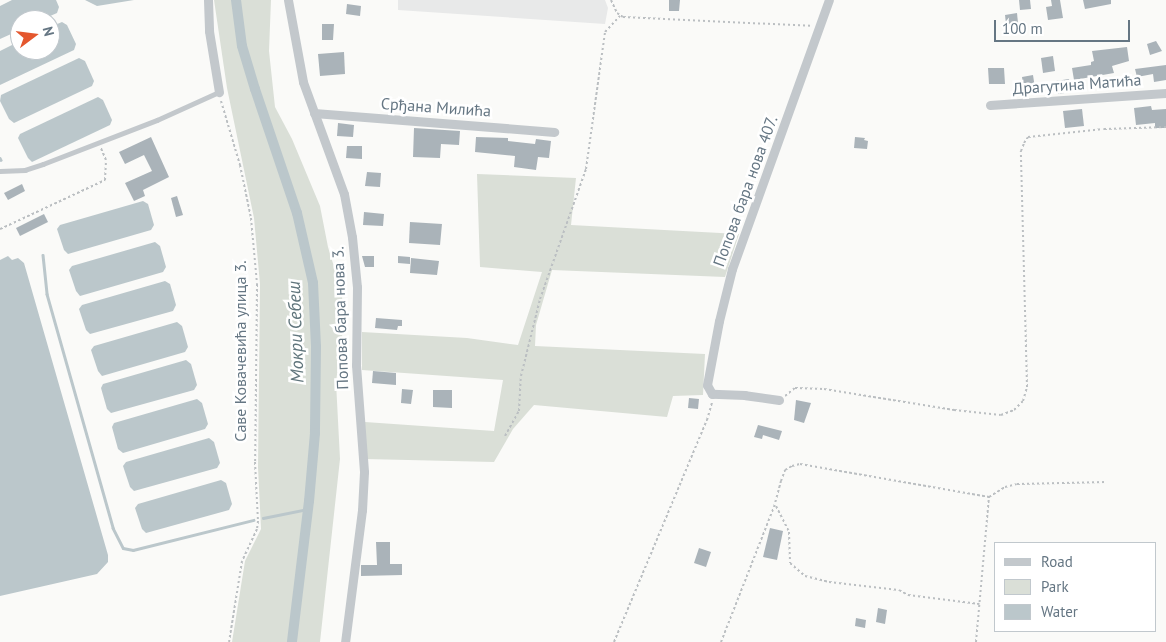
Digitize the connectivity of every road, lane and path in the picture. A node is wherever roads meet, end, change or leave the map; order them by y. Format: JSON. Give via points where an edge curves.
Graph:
{"nodes":[{"id":1,"x":208,"y":0,"type":"edge"},
{"id":2,"x":288,"y":0,"type":"edge"},
{"id":3,"x":611,"y":0,"type":"edge"},
{"id":4,"x":829,"y":0,"type":"edge"},
{"id":5,"x":620,"y":16,"type":"junction"},
{"id":6,"x":819,"y":28,"type":"junction"},
{"id":7,"x":219,"y":92,"type":"junction"},
{"id":8,"x":1166,"y":93,"type":"edge"},
{"id":9,"x":990,"y":105,"type":"dead end"},
{"id":10,"x":314,"y":113,"type":"junction"},
{"id":11,"x":1166,"y":127,"type":"edge"},
{"id":12,"x":554,"y":132,"type":"dead end"},
{"id":13,"x":99,"y":144,"type":"junction"},
{"id":14,"x":0,"y":171,"type":"edge"},
{"id":15,"x":0,"y":230,"type":"edge"},
{"id":16,"x":712,"y":394,"type":"junction"},
{"id":17,"x":779,"y":400,"type":"joint"},
{"id":18,"x":505,"y":436,"type":"dead end"},
{"id":19,"x":1106,"y":482,"type":"dead end"},
{"id":20,"x":989,"y":497,"type":"junction"},
{"id":21,"x":775,"y":504,"type":"junction"},
{"id":22,"x":979,"y":604,"type":"junction"},
{"id":23,"x":229,"y":642,"type":"edge"},
{"id":24,"x":345,"y":642,"type":"edge"},
{"id":25,"x":614,"y":642,"type":"edge"},
{"id":26,"x":721,"y":642,"type":"edge"},
{"id":27,"x":976,"y":642,"type":"edge"}],
"edges":[{"from":1,"to":7,"type":"street","via":[[209,31]]},
{"from":2,"to":10,"type":"street","name":"Попова бара нова 3.","via":[[303,82]]},
{"from":3,"to":5,"type":"path"},
{"from":4,"to":6,"type":"street","name":"Попова бара нова 407."},
{"from":5,"to":6,"type":"path"},
{"from":5,"to":18,"type":"path","via":[[605,32],[586,169],[540,299],[521,376],[518,411]]},
{"from":6,"to":16,"type":"street","name":"Попова бара нова 407.","via":[[732,270],[708,379],[708,390]]},
{"from":7,"to":13,"type":"lane"},
{"from":7,"to":23,"type":"path","name":"Саве Ковачевића улица 3.","via":[[251,218],[257,284],[255,462],[258,521],[242,561]]},
{"from":8,"to":9,"type":"street","name":"Драгутина Матића"},
{"from":10,"to":12,"type":"street","name":"Срђана Милића"},
{"from":10,"to":24,"type":"street","name":"Попова бара нова 3.","via":[[344,194],[357,287],[356,365],[364,472]]},
{"from":11,"to":17,"type":"path","via":[[1028,136],[1024,143],[1021,151],[1027,387],[1023,401],[1014,410],[1001,415],[954,410],[824,389],[795,388]]},
{"from":13,"to":14,"type":"lane","via":[[25,170]]},
{"from":13,"to":15,"type":"path","via":[[106,160],[105,180]]},
{"from":16,"to":17,"type":"street","via":[[745,394]]},
{"from":16,"to":25,"type":"path","via":[[707,420]]},
{"from":19,"to":20,"type":"path","via":[[1018,484]]},
{"from":20,"to":21,"type":"path","via":[[800,464],[785,470]]},
{"from":20,"to":22,"type":"path"},
{"from":21,"to":22,"type":"path","via":[[789,532],[790,563],[805,576]]},
{"from":21,"to":26,"type":"path"},
{"from":22,"to":27,"type":"path"}]}
